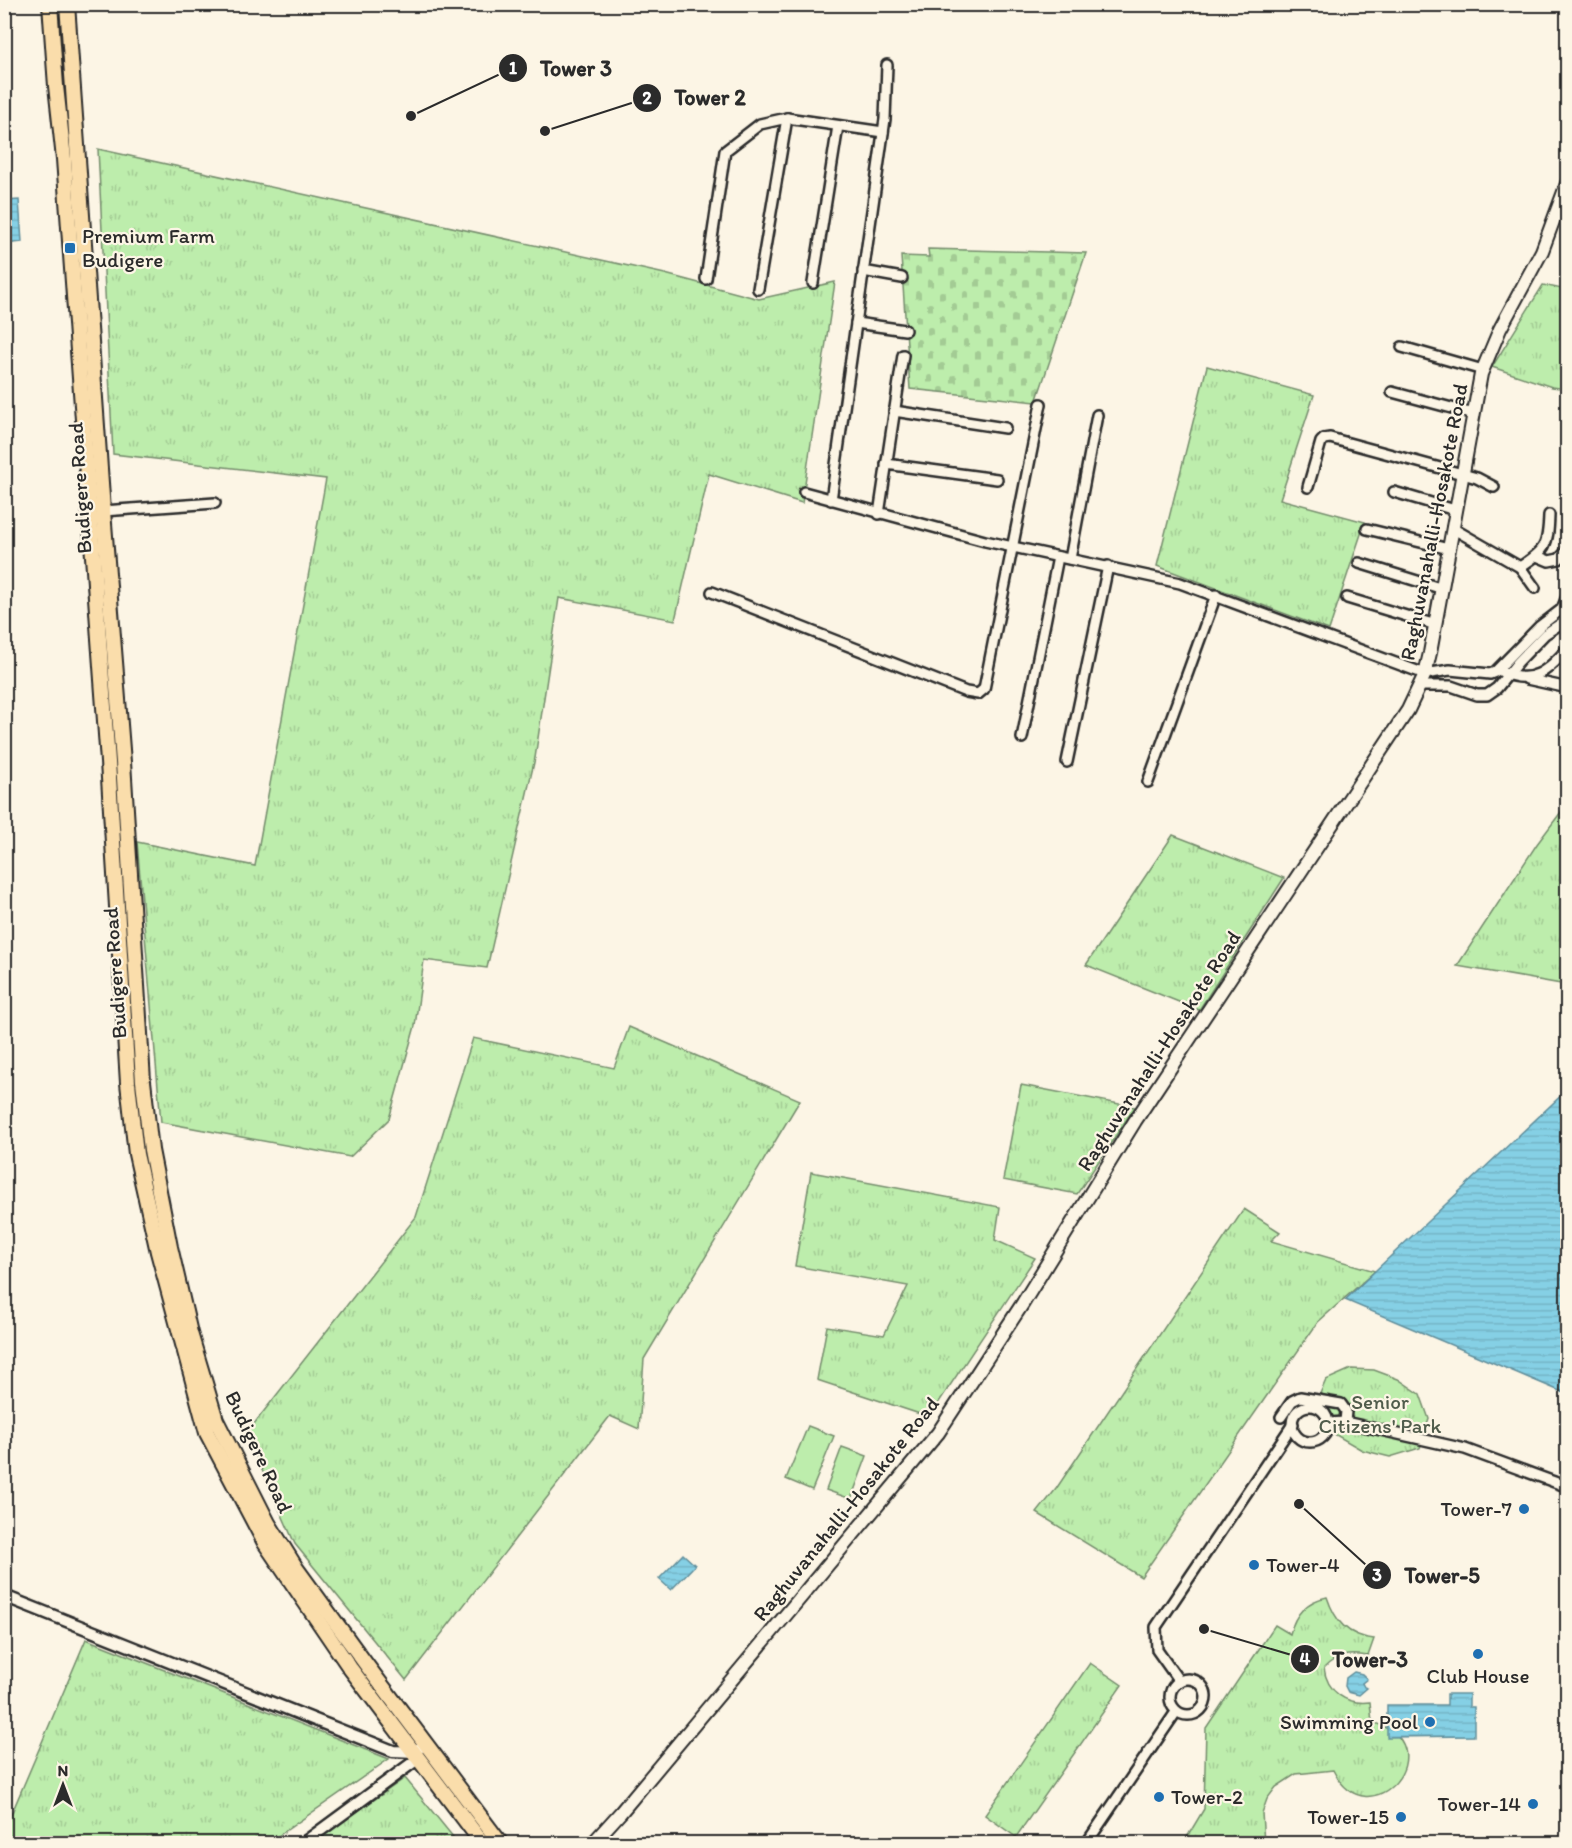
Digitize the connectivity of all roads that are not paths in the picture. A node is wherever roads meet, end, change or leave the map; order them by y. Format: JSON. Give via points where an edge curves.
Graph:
{"nodes":[{"id":1,"x":50,"y":4,"type":"edge"},
{"id":2,"x":67,"y":4,"type":"edge"},
{"id":3,"x":887,"y":65,"type":"dead end"},
{"id":4,"x":787,"y":118,"type":"junction"},
{"id":5,"x":838,"y":126,"type":"junction"},
{"id":6,"x":883,"y":132,"type":"junction"},
{"id":7,"x":1568,"y":181,"type":"edge"},
{"id":8,"x":863,"y":271,"type":"junction"},
{"id":9,"x":902,"y":278,"type":"dead end"},
{"id":10,"x":706,"y":279,"type":"dead end"},
{"id":11,"x":813,"y":283,"type":"dead end"},
{"id":12,"x":758,"y":289,"type":"dead end"},
{"id":13,"x":856,"y":323,"type":"junction"},
{"id":14,"x":905,"y":330,"type":"dead end"},
{"id":15,"x":1402,"y":347,"type":"dead end"},
{"id":16,"x":903,"y":355,"type":"dead end"},
{"id":17,"x":1483,"y":370,"type":"junction"},
{"id":18,"x":1392,"y":392,"type":"dead end"},
{"id":19,"x":1041,"y":404,"type":"dead end"},
{"id":20,"x":894,"y":411,"type":"junction"},
{"id":21,"x":1474,"y":414,"type":"junction"},
{"id":22,"x":1097,"y":415,"type":"dead end"},
{"id":23,"x":1005,"y":428,"type":"dead end"},
{"id":24,"x":886,"y":464,"type":"junction"},
{"id":25,"x":93,"y":469,"type":"junction"},
{"id":26,"x":1462,"y":474,"type":"junction"},
{"id":27,"x":997,"y":479,"type":"dead end"},
{"id":28,"x":1308,"y":487,"type":"dead end"},
{"id":29,"x":1494,"y":487,"type":"dead end"},
{"id":30,"x":804,"y":492,"type":"dead end"},
{"id":31,"x":1394,"y":492,"type":"dead end"},
{"id":32,"x":831,"y":500,"type":"junction"},
{"id":33,"x":215,"y":503,"type":"dead end"},
{"id":34,"x":1455,"y":510,"type":"junction"},
{"id":35,"x":103,"y":511,"type":"junction"},
{"id":36,"x":879,"y":514,"type":"junction"},
{"id":37,"x":1549,"y":515,"type":"dead end"},
{"id":38,"x":1452,"y":528,"type":"junction"},
{"id":39,"x":1367,"y":529,"type":"dead end"},
{"id":40,"x":1013,"y":546,"type":"junction"},
{"id":41,"x":1449,"y":549,"type":"junction"},
{"id":42,"x":1568,"y":549,"type":"edge"},
{"id":43,"x":1537,"y":556,"type":"junction"},
{"id":44,"x":1058,"y":557,"type":"junction"},
{"id":45,"x":1070,"y":560,"type":"junction"},
{"id":46,"x":1359,"y":563,"type":"dead end"},
{"id":47,"x":1108,"y":566,"type":"junction"},
{"id":48,"x":1520,"y":567,"type":"junction"},
{"id":49,"x":1535,"y":588,"type":"dead end"},
{"id":50,"x":1443,"y":589,"type":"junction"},
{"id":51,"x":712,"y":592,"type":"dead end"},
{"id":52,"x":1568,"y":594,"type":"edge"},
{"id":53,"x":1216,"y":595,"type":"junction"},
{"id":54,"x":1347,"y":598,"type":"dead end"},
{"id":55,"x":1568,"y":619,"type":"edge"},
{"id":56,"x":1436,"y":625,"type":"junction"},
{"id":57,"x":1568,"y":648,"type":"edge"},
{"id":58,"x":1497,"y":670,"type":"junction"},
{"id":59,"x":1425,"y":674,"type":"junction"},
{"id":60,"x":1507,"y":675,"type":"junction"},
{"id":61,"x":1527,"y":679,"type":"junction"},
{"id":62,"x":1419,"y":686,"type":"junction"},
{"id":63,"x":1568,"y":688,"type":"edge"},
{"id":64,"x":1022,"y":738,"type":"dead end"},
{"id":65,"x":1067,"y":762,"type":"dead end"},
{"id":66,"x":1148,"y":782,"type":"dead end"},
{"id":67,"x":1281,"y":1417,"type":"dead end"},
{"id":68,"x":1345,"y":1422,"type":"junction"},
{"id":69,"x":1329,"y":1423,"type":"junction"},
{"id":70,"x":1293,"y":1424,"type":"junction"},
{"id":71,"x":1568,"y":1487,"type":"edge"},
{"id":72,"x":4,"y":1596,"type":"edge"},
{"id":73,"x":1179,"y":1681,"type":"junction"},
{"id":74,"x":1176,"y":1712,"type":"junction"},
{"id":75,"x":426,"y":1743,"type":"junction"},
{"id":76,"x":417,"y":1755,"type":"junction"},
{"id":77,"x":302,"y":1844,"type":"edge"},
{"id":78,"x":483,"y":1844,"type":"edge"},
{"id":79,"x":501,"y":1844,"type":"edge"},
{"id":80,"x":592,"y":1844,"type":"edge"},
{"id":81,"x":1086,"y":1844,"type":"edge"}],
"edges":[{"from":1,"to":25,"type":"main road","name":"Budigere Road"},
{"from":2,"to":25,"type":"main road","name":"Budigere Road"},
{"from":3,"to":6,"type":"street"},
{"from":4,"to":5,"type":"street"},
{"from":4,"to":10,"type":"street","via":[[760,124],[724,151]]},
{"from":4,"to":12,"type":"street"},
{"from":5,"to":6,"type":"street"},
{"from":5,"to":11,"type":"street"},
{"from":6,"to":8,"type":"street"},
{"from":7,"to":17,"type":"main road","name":"Raghuvanahalli-Hosakote Road","via":[[1542,251]]},
{"from":8,"to":9,"type":"street"},
{"from":8,"to":13,"type":"street"},
{"from":13,"to":14,"type":"street"},
{"from":13,"to":32,"type":"street"},
{"from":15,"to":17,"type":"street"},
{"from":16,"to":20,"type":"street"},
{"from":17,"to":21,"type":"main road","name":"Raghuvanahalli-Hosakote Road"},
{"from":18,"to":21,"type":"street"},
{"from":19,"to":40,"type":"street"},
{"from":20,"to":23,"type":"street"},
{"from":20,"to":24,"type":"street"},
{"from":21,"to":26,"type":"main road","name":"Raghuvanahalli-Hosakote Road"},
{"from":22,"to":45,"type":"street"},
{"from":24,"to":27,"type":"street"},
{"from":24,"to":36,"type":"street"},
{"from":25,"to":35,"type":"main road","name":"Budigere Road"},
{"from":25,"to":76,"type":"main road","name":"Budigere Road","via":[[131,1115],[158,1252],[207,1433],[264,1543],[350,1668]]},
{"from":26,"to":28,"type":"street","via":[[1327,438],[1321,442]]},
{"from":26,"to":29,"type":"street"},
{"from":26,"to":34,"type":"main road","name":"Raghuvanahalli-Hosakote Road"},
{"from":30,"to":32,"type":"street"},
{"from":31,"to":34,"type":"street"},
{"from":32,"to":36,"type":"street"},
{"from":33,"to":35,"type":"street"},
{"from":34,"to":38,"type":"main road","name":"Raghuvanahalli-Hosakote Road"},
{"from":35,"to":75,"type":"main road","name":"Budigere Road","via":[[142,1069],[151,1150],[190,1333],[216,1420],[268,1523],[296,1568]]},
{"from":36,"to":40,"type":"street"},
{"from":37,"to":43,"type":"street","via":[[1548,540]]},
{"from":38,"to":41,"type":"main road","name":"Raghuvanahalli-Hosakote Road"},
{"from":38,"to":48,"type":"street"},
{"from":39,"to":41,"type":"street"},
{"from":40,"to":44,"type":"street"},
{"from":40,"to":51,"type":"street","via":[[984,689],[978,694]]},
{"from":41,"to":50,"type":"main road","name":"Raghuvanahalli-Hosakote Road"},
{"from":42,"to":43,"type":"street","via":[[1559,560]]},
{"from":43,"to":48,"type":"street"},
{"from":44,"to":45,"type":"street"},
{"from":44,"to":64,"type":"street"},
{"from":45,"to":47,"type":"street"},
{"from":46,"to":50,"type":"street"},
{"from":47,"to":53,"type":"street"},
{"from":47,"to":65,"type":"street"},
{"from":48,"to":49,"type":"street"},
{"from":50,"to":56,"type":"main road","name":"Raghuvanahalli-Hosakote Road"},
{"from":52,"to":58,"type":"street","via":[[1562,609]]},
{"from":53,"to":59,"type":"street"},
{"from":53,"to":66,"type":"street"},
{"from":54,"to":56,"type":"street"},
{"from":55,"to":60,"type":"street","via":[[1545,634]]},
{"from":56,"to":59,"type":"main road","name":"Raghuvanahalli-Hosakote Road"},
{"from":57,"to":61,"type":"street","via":[[1553,665]]},
{"from":58,"to":59,"type":"street","via":[[1490,674],[1450,670]]},
{"from":58,"to":60,"type":"street"},
{"from":59,"to":62,"type":"main road","name":"Raghuvanahalli-Hosakote Road"},
{"from":60,"to":61,"type":"street"},
{"from":60,"to":62,"type":"street","via":[[1487,695],[1451,686]]},
{"from":61,"to":63,"type":"street"},
{"from":62,"to":80,"type":"main road","name":"Raghuvanahalli-Hosakote Road","via":[[1408,710],[1135,1120],[938,1433]]},
{"from":67,"to":68,"type":"street","via":[[1294,1400],[1304,1397],[1341,1404],[1346,1411]]},
{"from":68,"to":69,"type":"street"},
{"from":68,"to":71,"type":"street","via":[[1465,1449]]},
{"from":69,"to":70,"type":"street","via":[[1324,1412],[1313,1407],[1301,1409]]},
{"from":69,"to":70,"type":"street","via":[[1325,1435],[1308,1442],[1299,1438]]},
{"from":70,"to":73,"type":"street","via":[[1156,1627],[1157,1650]]},
{"from":72,"to":76,"type":"street","via":[[393,1751]]},
{"from":73,"to":74,"type":"street","via":[[1169,1693]]},
{"from":73,"to":74,"type":"street","via":[[1190,1679],[1201,1684],[1206,1701],[1194,1715]]},
{"from":74,"to":81,"type":"street"},
{"from":75,"to":76,"type":"street"},
{"from":75,"to":79,"type":"main road","name":"Budigere Road"},
{"from":76,"to":77,"type":"street"},
{"from":76,"to":78,"type":"main road","name":"Budigere Road"}]}
